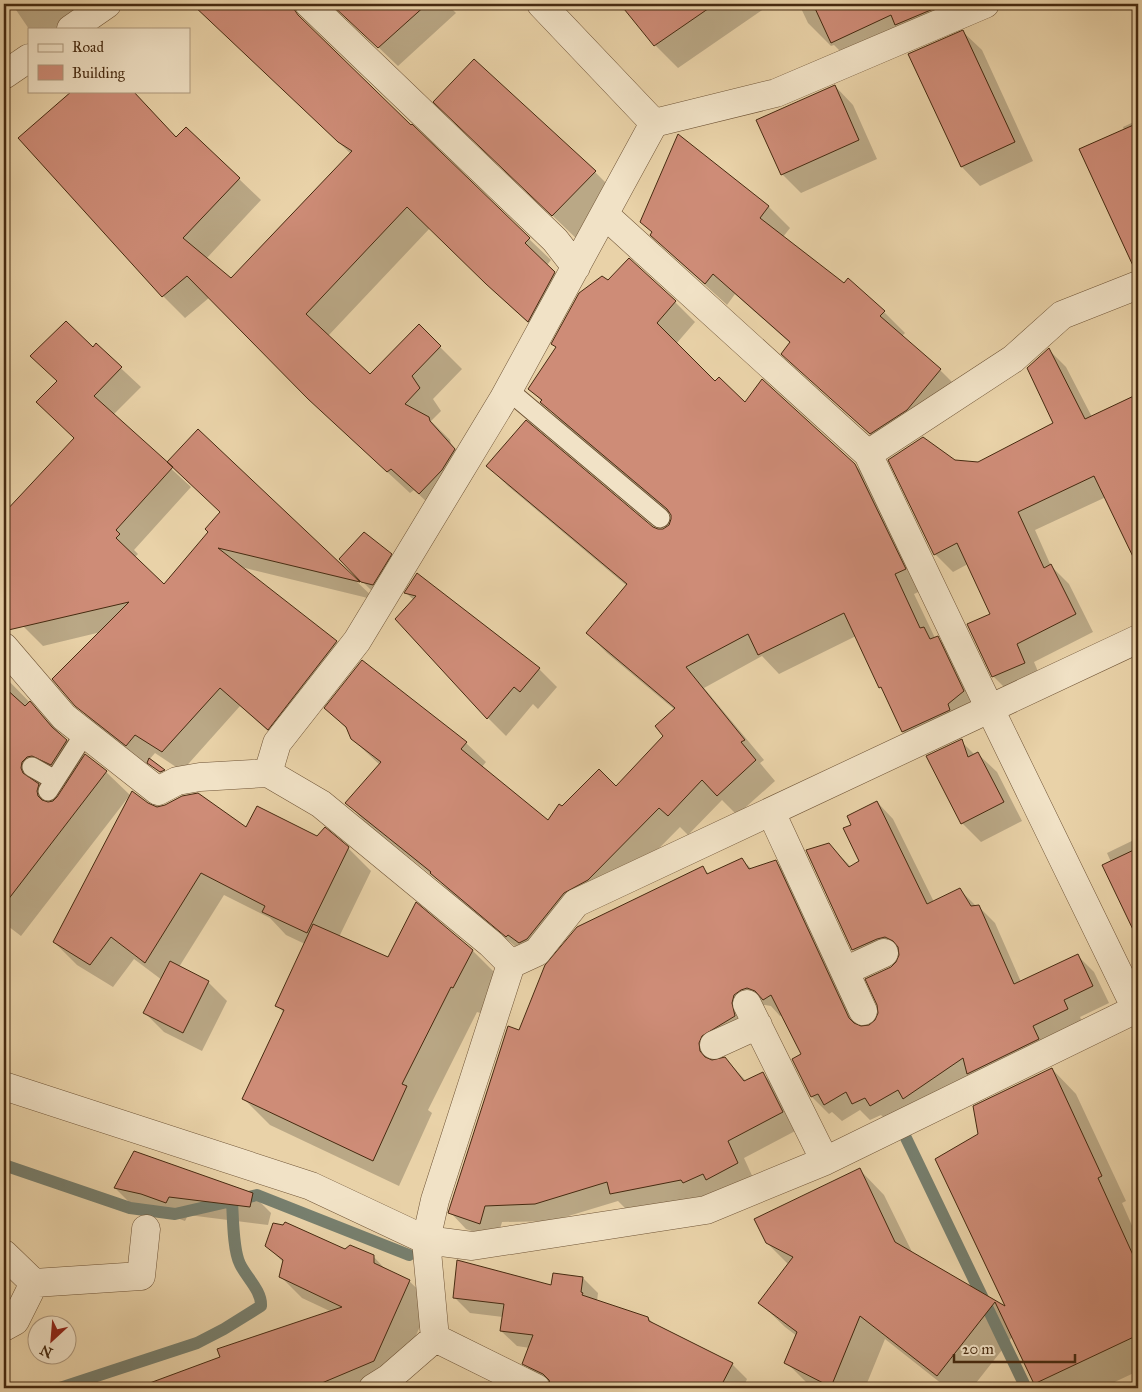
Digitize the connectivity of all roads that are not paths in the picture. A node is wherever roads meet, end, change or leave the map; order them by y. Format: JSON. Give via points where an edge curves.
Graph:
{"nodes":[{"id":1,"x":108,"y":4,"type":"edge"},
{"id":2,"x":308,"y":4,"type":"edge"},
{"id":3,"x":541,"y":4,"type":"edge"},
{"id":4,"x":985,"y":4,"type":"edge"},
{"id":5,"x":72,"y":28,"type":"edge"},
{"id":6,"x":28,"y":59,"type":"edge"},
{"id":7,"x":4,"y":75,"type":"edge"},
{"id":8,"x":654,"y":123,"type":"junction"},
{"id":9,"x":605,"y":215,"type":"junction"},
{"id":10,"x":576,"y":267,"type":"junction"},
{"id":11,"x":1138,"y":285,"type":"edge"},
{"id":12,"x":508,"y":390,"type":"junction"},
{"id":13,"x":868,"y":454,"type":"junction"},
{"id":14,"x":660,"y":518,"type":"dead end"},
{"id":15,"x":1138,"y":639,"type":"edge"},
{"id":16,"x":4,"y":647,"type":"edge"},
{"id":17,"x":990,"y":709,"type":"junction"},
{"id":18,"x":85,"y":734,"type":"junction"},
{"id":19,"x":32,"y":767,"type":"dead end"},
{"id":20,"x":268,"y":774,"type":"junction"},
{"id":21,"x":770,"y":812,"type":"junction"},
{"id":22,"x":884,"y":953,"type":"dead end"},
{"id":23,"x":511,"y":964,"type":"junction"},
{"id":24,"x":844,"y":971,"type":"junction"},
{"id":25,"x":1138,"y":1010,"type":"edge"},
{"id":26,"x":863,"y":1011,"type":"dead end"},
{"id":27,"x":714,"y":1045,"type":"dead end"},
{"id":28,"x":4,"y":1086,"type":"edge"},
{"id":29,"x":825,"y":1162,"type":"junction"},
{"id":30,"x":146,"y":1229,"type":"dead end"},
{"id":31,"x":426,"y":1240,"type":"junction"},
{"id":32,"x":4,"y":1254,"type":"edge"},
{"id":33,"x":34,"y":1283,"type":"junction"},
{"id":34,"x":4,"y":1327,"type":"edge"},
{"id":35,"x":435,"y":1338,"type":"junction"},
{"id":36,"x":373,"y":1388,"type":"edge"},
{"id":37,"x":536,"y":1388,"type":"edge"}],
"edges":[{"from":1,"to":5,"type":"street"},
{"from":2,"to":10,"type":"street","via":[[555,240]]},
{"from":3,"to":8,"type":"street"},
{"from":4,"to":8,"type":"street","via":[[776,92]]},
{"from":6,"to":7,"type":"street"},
{"from":8,"to":9,"type":"street"},
{"from":9,"to":10,"type":"street"},
{"from":9,"to":13,"type":"street"},
{"from":10,"to":12,"type":"street"},
{"from":11,"to":13,"type":"street","via":[[1062,315],[1013,359]]},
{"from":12,"to":14,"type":"lane"},
{"from":12,"to":20,"type":"street","via":[[357,641],[277,742]]},
{"from":13,"to":17,"type":"street"},
{"from":15,"to":17,"type":"street"},
{"from":16,"to":18,"type":"street","via":[[64,716]]},
{"from":17,"to":21,"type":"street"},
{"from":17,"to":25,"type":"street"},
{"from":18,"to":19,"type":"lane","via":[[52,786]]},
{"from":18,"to":20,"type":"street","via":[[158,791],[177,781],[200,777]]},
{"from":20,"to":23,"type":"street","via":[[322,804]]},
{"from":21,"to":23,"type":"street","via":[[576,903],[537,952]]},
{"from":21,"to":24,"type":"street"},
{"from":22,"to":24,"type":"street"},
{"from":23,"to":31,"type":"street","via":[[434,1200]]},
{"from":24,"to":26,"type":"street"},
{"from":25,"to":29,"type":"street"},
{"from":27,"to":29,"type":"street","via":[[753,1014]]},
{"from":28,"to":31,"type":"street","via":[[312,1186]]},
{"from":29,"to":31,"type":"street","via":[[706,1210],[472,1246]]},
{"from":30,"to":33,"type":"street","via":[[141,1276]]},
{"from":31,"to":35,"type":"street"},
{"from":32,"to":33,"type":"street"},
{"from":33,"to":34,"type":"street","via":[[15,1320]]},
{"from":35,"to":36,"type":"street"},
{"from":35,"to":37,"type":"street"}]}
